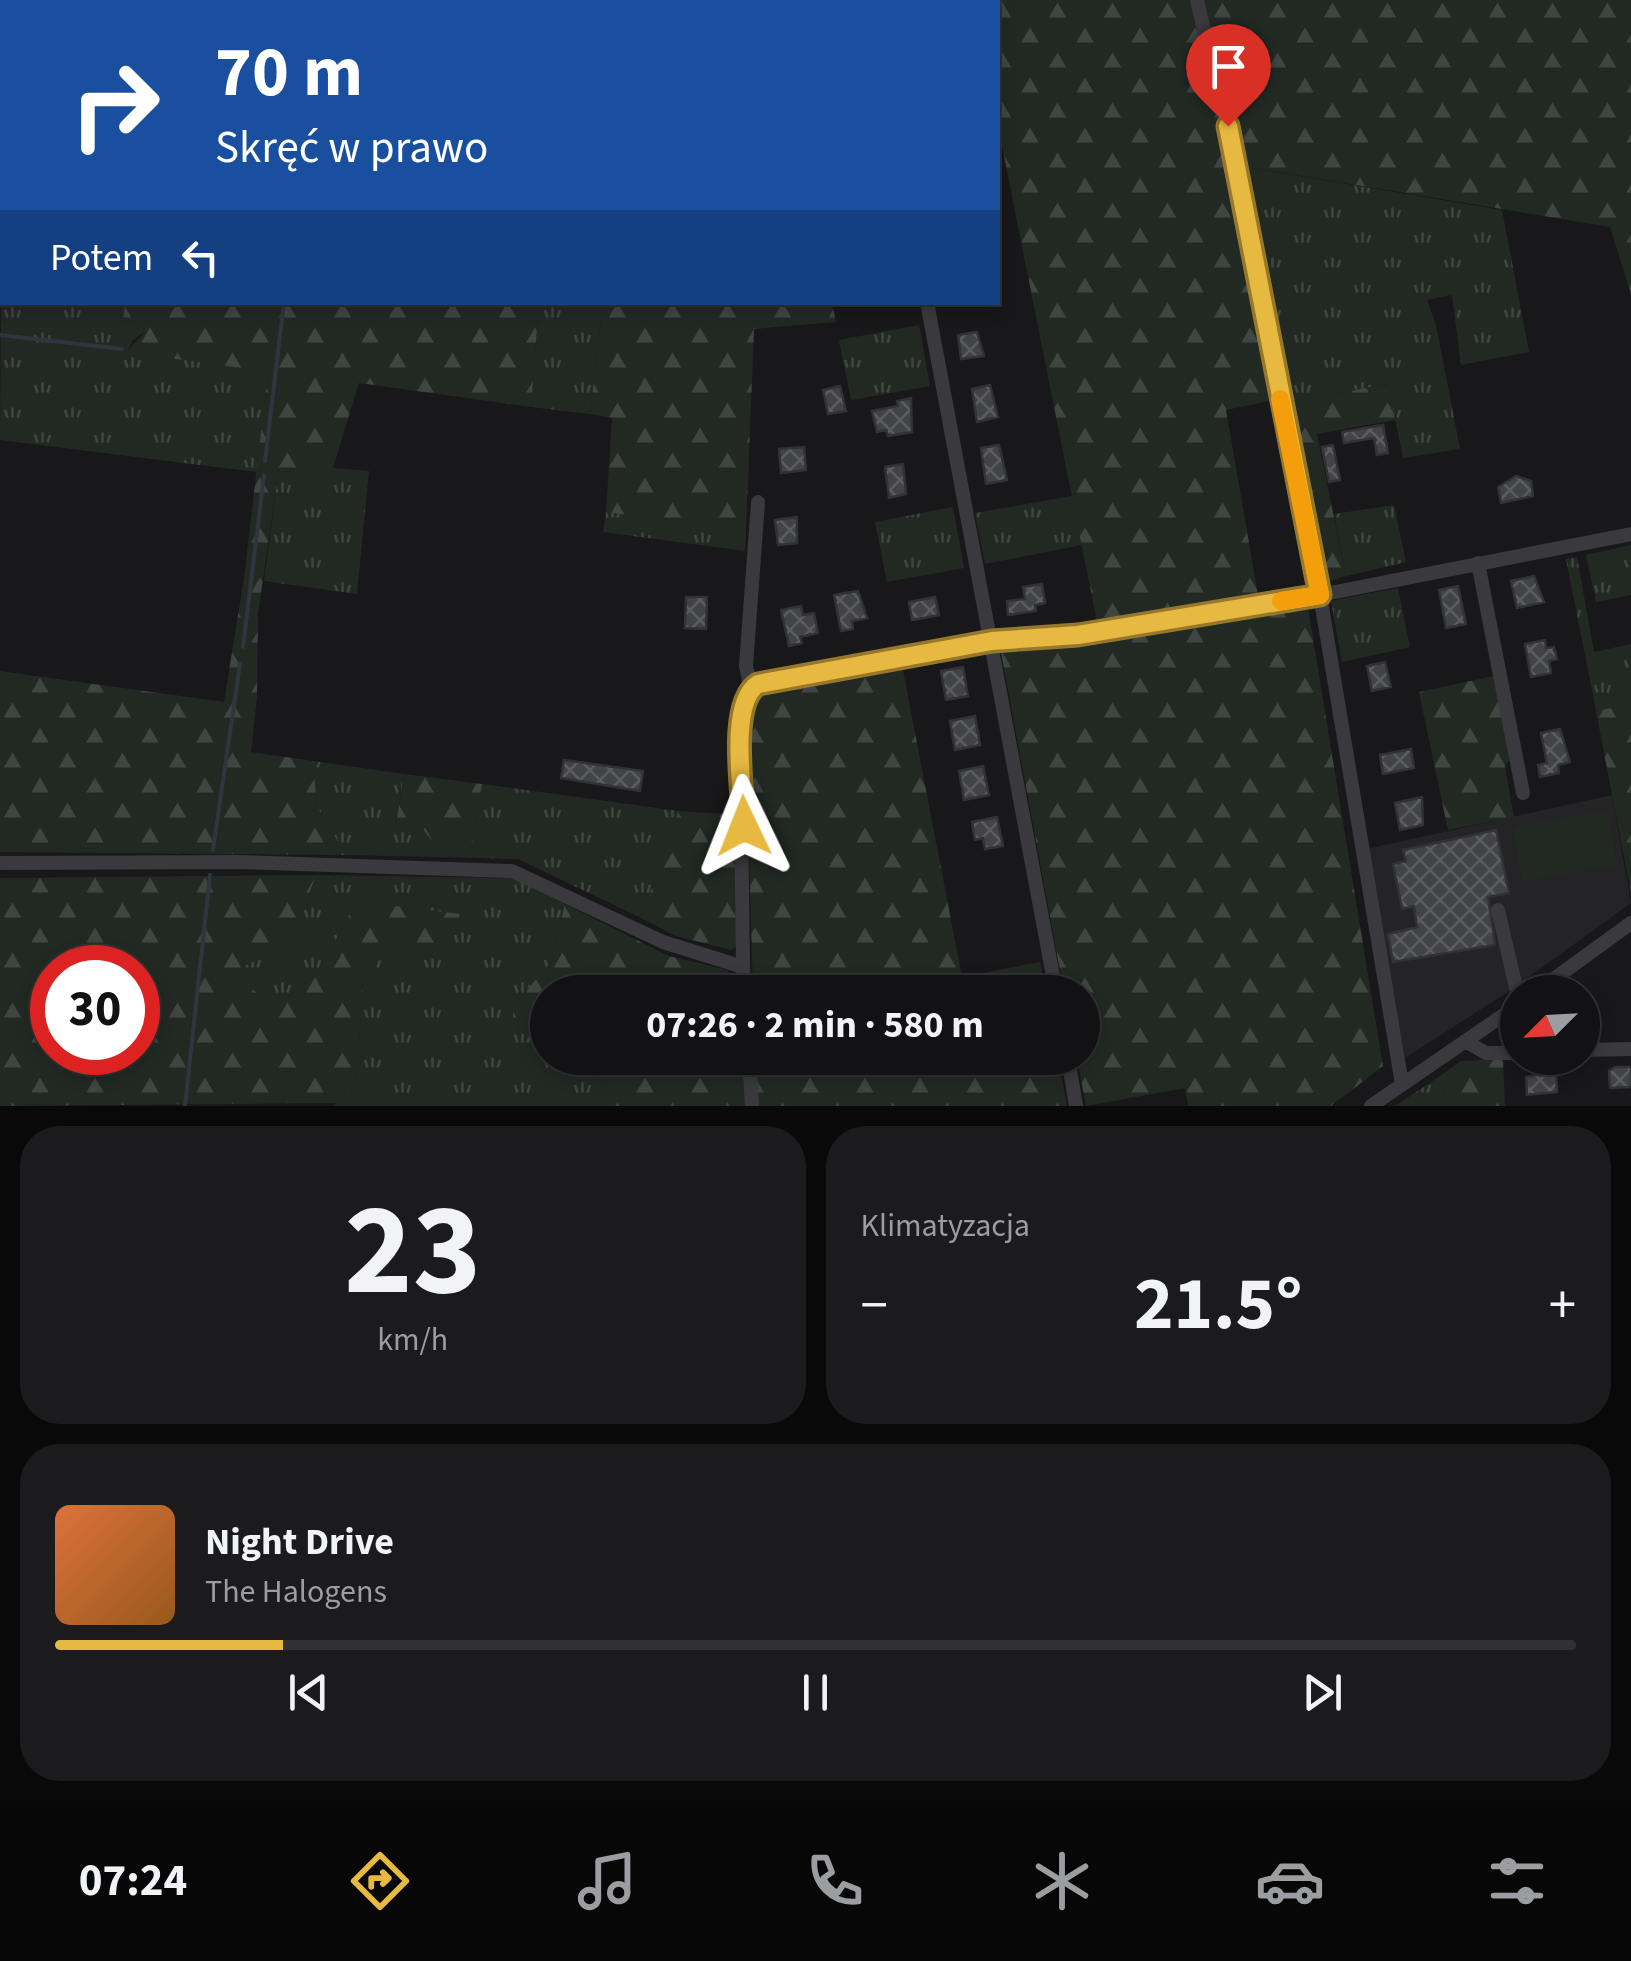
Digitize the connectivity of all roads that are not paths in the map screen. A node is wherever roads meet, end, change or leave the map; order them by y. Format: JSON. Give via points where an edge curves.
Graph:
{"nodes":[{"id":1,"x":1197,"y":0,"type":"edge"},
{"id":2,"x":928,"y":305,"type":"edge"},
{"id":3,"x":758,"y":502,"type":"dead end"},
{"id":4,"x":1631,"y":534,"type":"edge"},
{"id":5,"x":1478,"y":563,"type":"junction"},
{"id":6,"x":1320,"y":595,"type":"junction"},
{"id":7,"x":992,"y":641,"type":"junction"},
{"id":8,"x":751,"y":688,"type":"junction"},
{"id":9,"x":1523,"y":793,"type":"dead end"},
{"id":10,"x":0,"y":863,"type":"edge"},
{"id":11,"x":1498,"y":910,"type":"dead end"},
{"id":12,"x":1631,"y":923,"type":"edge"},
{"id":13,"x":743,"y":967,"type":"junction"},
{"id":14,"x":744,"y":975,"type":"edge"},
{"id":15,"x":1053,"y":975,"type":"edge"},
{"id":16,"x":1513,"y":975,"type":"edge"},
{"id":17,"x":1559,"y":975,"type":"edge"},
{"id":18,"x":1500,"y":1018,"type":"edge"},
{"id":19,"x":1466,"y":1041,"type":"junction"},
{"id":20,"x":1631,"y":1048,"type":"edge"},
{"id":21,"x":1600,"y":1049,"type":"edge"},
{"id":22,"x":1500,"y":1053,"type":"edge"},
{"id":23,"x":750,"y":1075,"type":"edge"},
{"id":24,"x":1071,"y":1075,"type":"edge"},
{"id":25,"x":1402,"y":1084,"type":"junction"},
{"id":26,"x":752,"y":1106,"type":"edge"},
{"id":27,"x":1076,"y":1106,"type":"edge"},
{"id":28,"x":1372,"y":1106,"type":"edge"}],
"edges":[{"from":1,"to":6,"type":"street"},
{"from":2,"to":7,"type":"street"},
{"from":3,"to":8,"type":"street","via":[[746,666]]},
{"from":4,"to":5,"type":"street"},
{"from":5,"to":6,"type":"street"},
{"from":5,"to":9,"type":"street"},
{"from":6,"to":7,"type":"street","via":[[1078,635]]},
{"from":6,"to":25,"type":"street"},
{"from":7,"to":8,"type":"street"},
{"from":7,"to":15,"type":"street"},
{"from":8,"to":13,"type":"street","via":[[740,722]]},
{"from":10,"to":13,"type":"street","via":[[512,871],[663,942]]},
{"from":11,"to":16,"type":"street"},
{"from":12,"to":17,"type":"street"},
{"from":13,"to":14,"type":"street"},
{"from":18,"to":19,"type":"street"},
{"from":19,"to":22,"type":"street"},
{"from":19,"to":25,"type":"street"},
{"from":20,"to":21,"type":"street"},
{"from":23,"to":26,"type":"street"},
{"from":24,"to":27,"type":"street"},
{"from":25,"to":28,"type":"street"}]}
